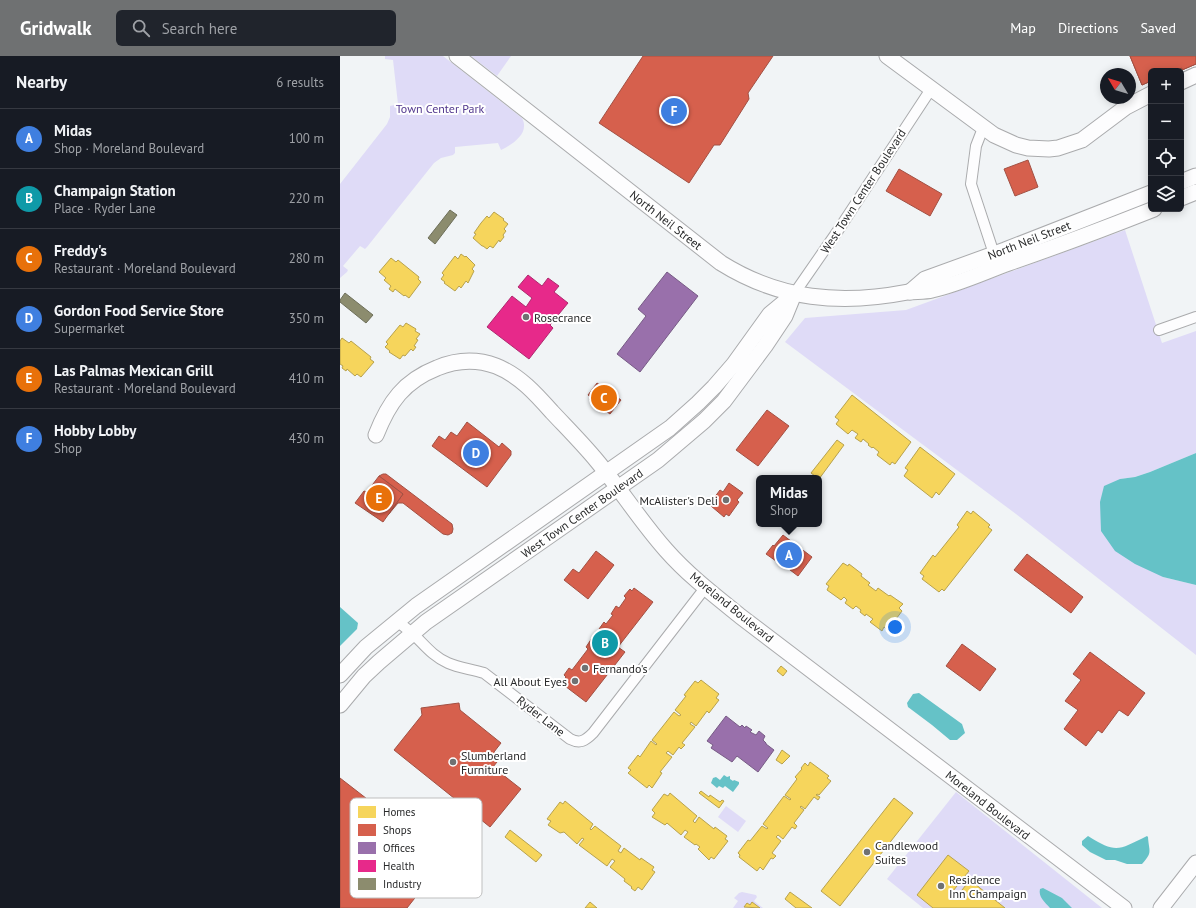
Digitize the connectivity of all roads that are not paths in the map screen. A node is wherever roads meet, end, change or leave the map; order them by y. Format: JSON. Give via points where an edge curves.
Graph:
{"nodes":[{"id":1,"x":457,"y":56,"type":"edge"},
{"id":2,"x":887,"y":56,"type":"edge"},
{"id":3,"x":1196,"y":76,"type":"edge"},
{"id":4,"x":1184,"y":81,"type":"edge"},
{"id":5,"x":930,"y":89,"type":"junction"},
{"id":6,"x":1148,"y":96,"type":"edge"},
{"id":7,"x":984,"y":128,"type":"junction"},
{"id":8,"x":1196,"y":176,"type":"edge"},
{"id":9,"x":1184,"y":181,"type":"edge"},
{"id":10,"x":1196,"y":192,"type":"edge"},
{"id":11,"x":1148,"y":194,"type":"edge"},
{"id":12,"x":1184,"y":197,"type":"edge"},
{"id":13,"x":1148,"y":211,"type":"edge"},
{"id":14,"x":996,"y":260,"type":"junction"},
{"id":15,"x":794,"y":294,"type":"junction"},
{"id":16,"x":1196,"y":317,"type":"edge"},
{"id":17,"x":1159,"y":330,"type":"dead end"},
{"id":18,"x":376,"y":435,"type":"dead end"},
{"id":19,"x":606,"y":472,"type":"junction"},
{"id":20,"x":617,"y":488,"type":"junction"},
{"id":21,"x":705,"y":588,"type":"junction"},
{"id":22,"x":397,"y":621,"type":"junction"},
{"id":23,"x":412,"y":634,"type":"junction"},
{"id":24,"x":340,"y":675,"type":"edge"},
{"id":25,"x":340,"y":705,"type":"edge"},
{"id":26,"x":1196,"y":863,"type":"edge"},
{"id":27,"x":1124,"y":908,"type":"edge"},
{"id":28,"x":1161,"y":908,"type":"edge"}],
"edges":[{"from":1,"to":15,"type":"main road","name":"North Neil Street","via":[[721,263],[752,279]]},
{"from":2,"to":5,"type":"main road"},
{"from":3,"to":4,"type":"main road"},
{"from":5,"to":7,"type":"main road"},
{"from":5,"to":15,"type":"street","name":"West Town Center Boulevard"},
{"from":6,"to":7,"type":"main road","via":[[1126,107],[1088,136],[1058,148],[1024,147],[994,135]]},
{"from":7,"to":14,"type":"street","via":[[976,146],[971,184]]},
{"from":8,"to":9,"type":"main road"},
{"from":10,"to":12,"type":"main road"},
{"from":11,"to":14,"type":"main road","name":"North Neil Street"},
{"from":13,"to":14,"type":"main road","name":"North Neil Street","via":[[1075,240]]},
{"from":14,"to":15,"type":"main road","name":"North Neil Street","via":[[931,291],[843,300]]},
{"from":15,"to":19,"type":"main road","name":"West Town Center Boulevard","via":[[770,314],[734,364],[698,403],[670,428]]},
{"from":15,"to":20,"type":"main road","name":"West Town Center Boulevard","via":[[785,316],[766,346],[724,401],[682,441]]},
{"from":16,"to":17,"type":"street"},
{"from":18,"to":19,"type":"main road","name":"Moreland Boulevard","via":[[386,412],[400,392],[419,376],[445,364],[460,361],[486,363],[503,369],[521,380]]},
{"from":19,"to":20,"type":"main road","name":"Moreland Boulevard"},
{"from":19,"to":22,"type":"main road","name":"West Town Center Boulevard"},
{"from":20,"to":21,"type":"main road","name":"Moreland Boulevard","via":[[666,550]]},
{"from":20,"to":23,"type":"main road","name":"West Town Center Boulevard"},
{"from":21,"to":23,"type":"street","name":"Ryder Lane","via":[[593,733],[582,742],[570,739],[484,672],[447,662],[428,650]]},
{"from":21,"to":27,"type":"main road","name":"Moreland Boulevard"},
{"from":22,"to":23,"type":"street","name":"Ryder Lane"},
{"from":22,"to":24,"type":"main road","name":"West Town Center Boulevard","via":[[366,647]]},
{"from":23,"to":25,"type":"main road","name":"West Town Center Boulevard","via":[[364,676]]},
{"from":26,"to":28,"type":"main road"}]}
